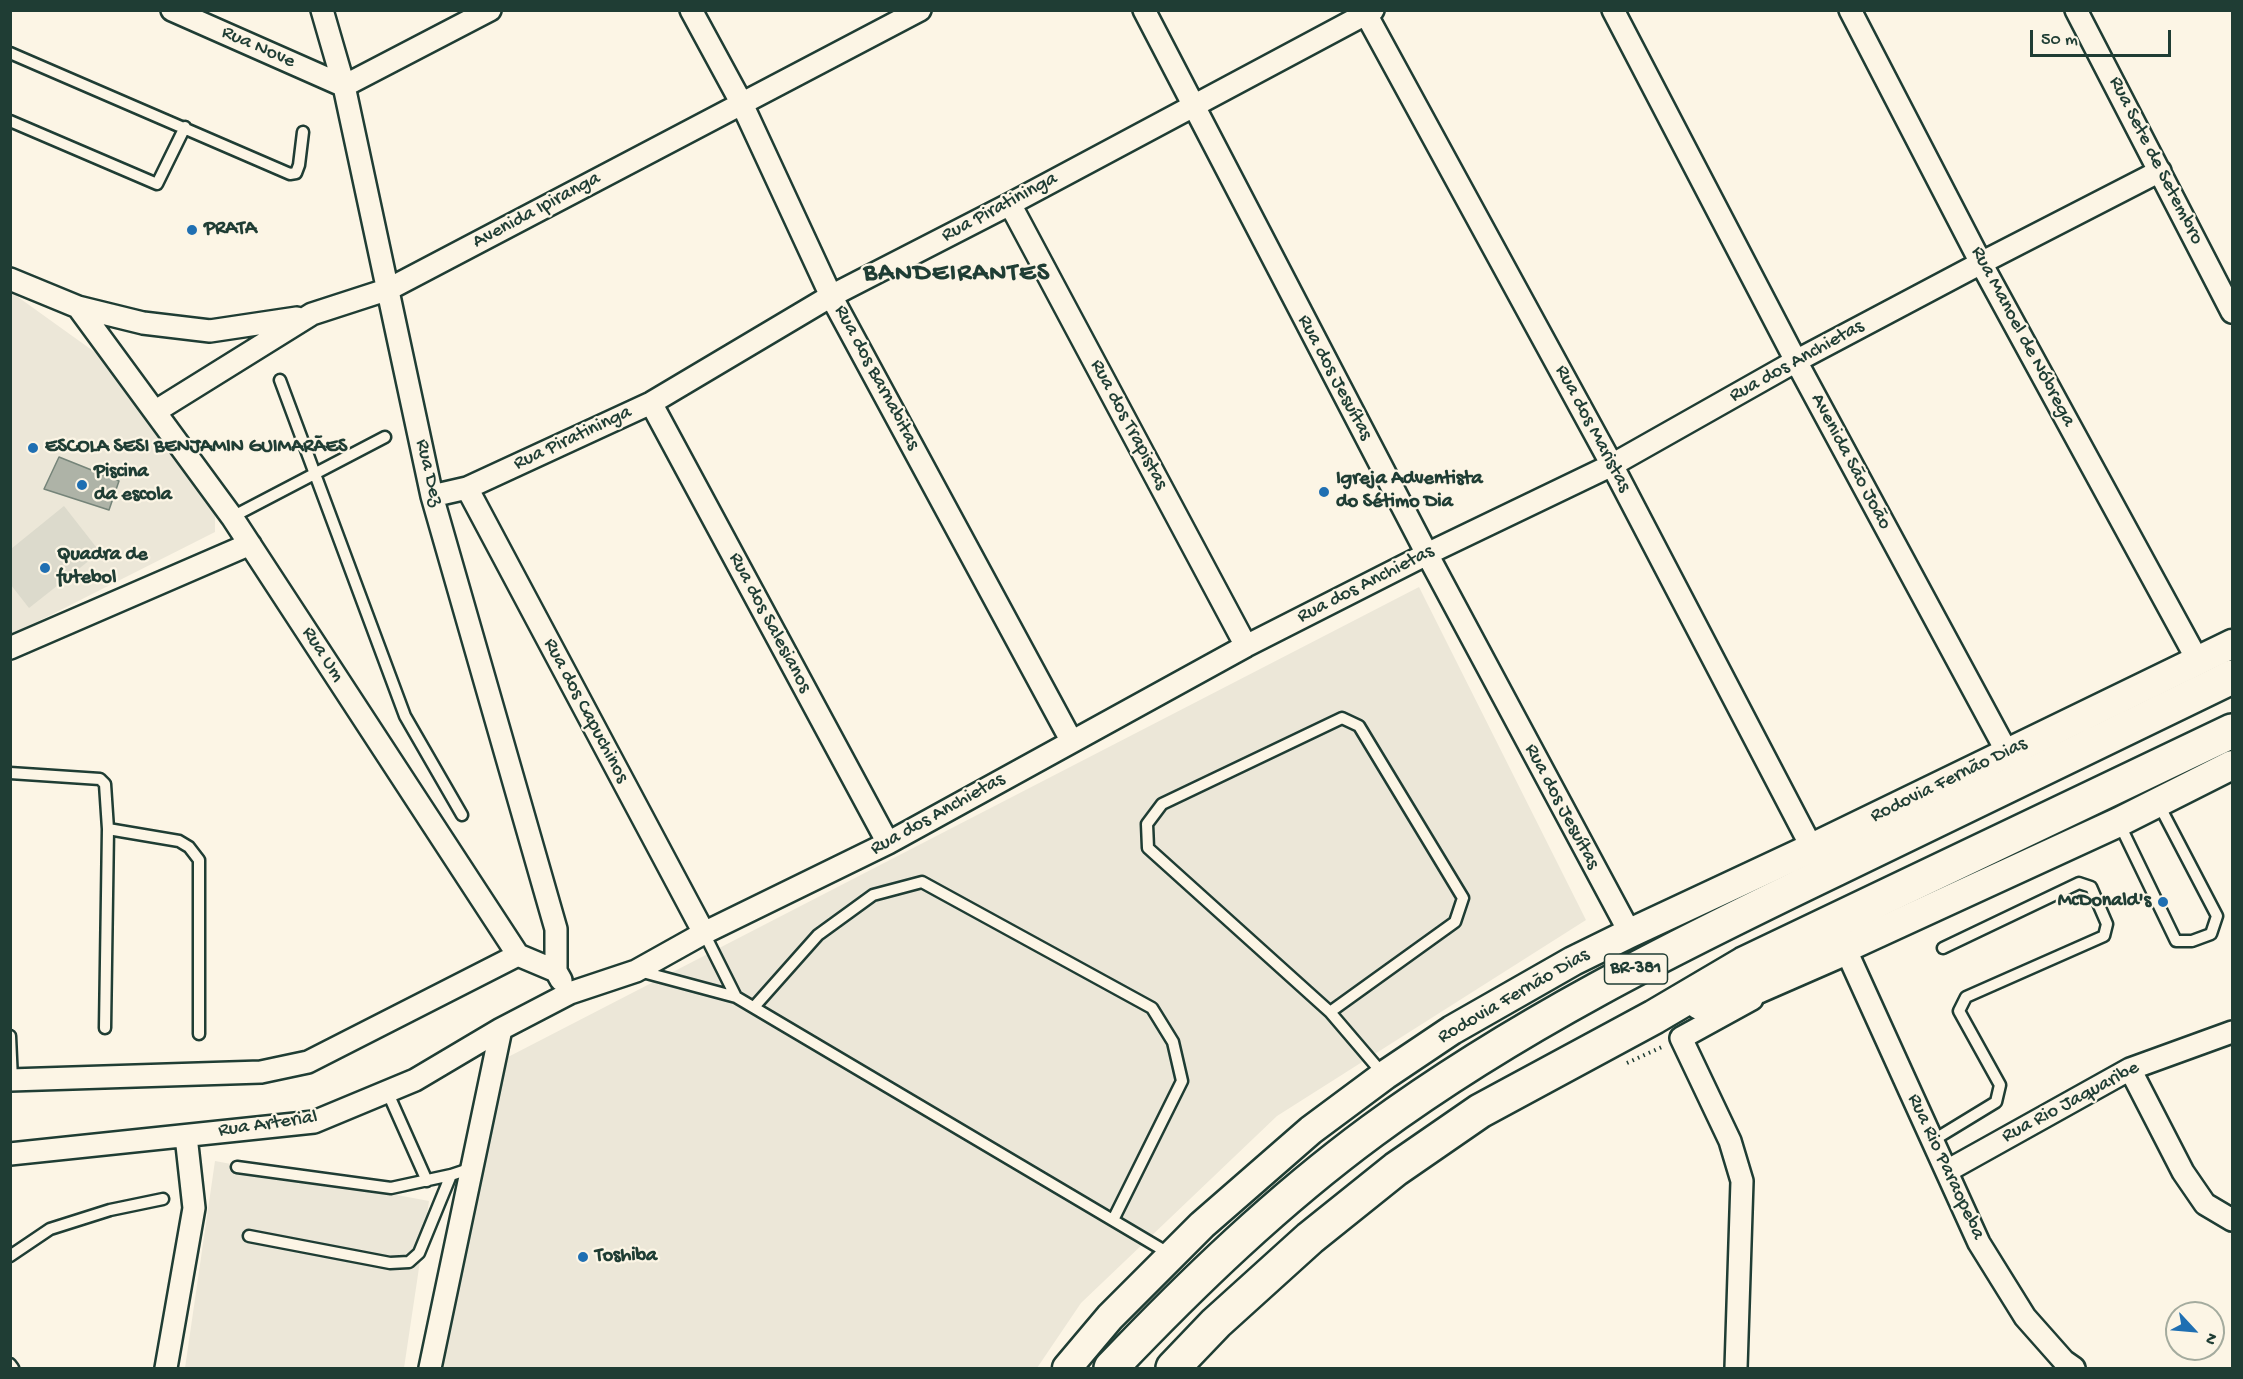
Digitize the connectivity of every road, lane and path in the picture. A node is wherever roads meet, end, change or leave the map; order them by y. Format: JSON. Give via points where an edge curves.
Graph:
{"nodes":[{"id":1,"x":172,"y":10,"type":"edge"},
{"id":2,"x":322,"y":10,"type":"edge"},
{"id":3,"x":490,"y":10,"type":"edge"},
{"id":4,"x":691,"y":10,"type":"edge"},
{"id":5,"x":920,"y":10,"type":"edge"},
{"id":6,"x":1144,"y":10,"type":"edge"},
{"id":7,"x":1614,"y":10,"type":"edge"},
{"id":8,"x":1850,"y":10,"type":"edge"},
{"id":9,"x":2076,"y":10,"type":"edge"},
{"id":10,"x":1370,"y":12,"type":"edge"},
{"id":11,"x":10,"y":52,"type":"edge"},
{"id":12,"x":344,"y":86,"type":"junction"},
{"id":13,"x":742,"y":104,"type":"junction"},
{"id":14,"x":1192,"y":106,"type":"junction"},
{"id":15,"x":10,"y":121,"type":"edge"},
{"id":16,"x":185,"y":127,"type":"junction"},
{"id":17,"x":303,"y":132,"type":"dead end"},
{"id":18,"x":2160,"y":171,"type":"junction"},
{"id":19,"x":1010,"y":204,"type":"junction"},
{"id":20,"x":1981,"y":263,"type":"junction"},
{"id":21,"x":10,"y":279,"type":"edge"},
{"id":22,"x":389,"y":289,"type":"junction"},
{"id":23,"x":831,"y":296,"type":"junction"},
{"id":24,"x":78,"y":307,"type":"junction"},
{"id":25,"x":2232,"y":312,"type":"edge"},
{"id":26,"x":312,"y":314,"type":"junction"},
{"id":27,"x":1796,"y":361,"type":"junction"},
{"id":28,"x":280,"y":380,"type":"dead end"},
{"id":29,"x":651,"y":403,"type":"junction"},
{"id":30,"x":156,"y":411,"type":"junction"},
{"id":31,"x":385,"y":437,"type":"dead end"},
{"id":32,"x":1612,"y":465,"type":"junction"},
{"id":33,"x":316,"y":473,"type":"junction"},
{"id":34,"x":467,"y":488,"type":"junction"},
{"id":35,"x":432,"y":496,"type":"junction"},
{"id":36,"x":232,"y":517,"type":"junction"},
{"id":37,"x":250,"y":544,"type":"junction"},
{"id":38,"x":1427,"y":554,"type":"junction"},
{"id":39,"x":2232,"y":644,"type":"edge"},
{"id":40,"x":1246,"y":646,"type":"junction"},
{"id":41,"x":10,"y":648,"type":"edge"},
{"id":42,"x":2198,"y":661,"type":"junction"},
{"id":43,"x":2232,"y":677,"type":"edge"},
{"id":44,"x":2232,"y":731,"type":"edge"},
{"id":45,"x":1071,"y":741,"type":"junction"},
{"id":46,"x":2007,"y":752,"type":"junction"},
{"id":47,"x":2232,"y":765,"type":"edge"},
{"id":48,"x":10,"y":773,"type":"edge"},
{"id":49,"x":2157,"y":803,"type":"junction"},
{"id":50,"x":462,"y":815,"type":"dead end"},
{"id":51,"x":2119,"y":822,"type":"junction"},
{"id":52,"x":108,"y":829,"type":"junction"},
{"id":53,"x":888,"y":843,"type":"junction"},
{"id":54,"x":1812,"y":848,"type":"junction"},
{"id":55,"x":704,"y":933,"type":"junction"},
{"id":56,"x":1630,"y":933,"type":"junction"},
{"id":57,"x":1845,"y":948,"type":"junction"},
{"id":58,"x":1943,"y":948,"type":"dead end"},
{"id":59,"x":518,"y":955,"type":"junction"},
{"id":60,"x":556,"y":971,"type":"junction"},
{"id":61,"x":636,"y":971,"type":"junction"},
{"id":62,"x":570,"y":993,"type":"junction"},
{"id":63,"x":736,"y":996,"type":"junction"},
{"id":64,"x":754,"y":1007,"type":"junction"},
{"id":65,"x":1330,"y":1012,"type":"junction"},
{"id":66,"x":1654,"y":1017,"type":"junction"},
{"id":67,"x":105,"y":1028,"type":"dead end"},
{"id":68,"x":501,"y":1029,"type":"junction"},
{"id":69,"x":2232,"y":1032,"type":"edge"},
{"id":70,"x":199,"y":1034,"type":"dead end"},
{"id":71,"x":10,"y":1036,"type":"edge"},
{"id":72,"x":1681,"y":1038,"type":"junction"},
{"id":73,"x":1621,"y":1066,"type":"dead end"},
{"id":74,"x":2130,"y":1069,"type":"junction"},
{"id":75,"x":1385,"y":1075,"type":"junction"},
{"id":76,"x":11,"y":1080,"type":"edge"},
{"id":77,"x":387,"y":1091,"type":"junction"},
{"id":78,"x":186,"y":1136,"type":"junction"},
{"id":79,"x":1932,"y":1141,"type":"junction"},
{"id":80,"x":10,"y":1154,"type":"edge"},
{"id":81,"x":237,"y":1167,"type":"dead end"},
{"id":82,"x":472,"y":1168,"type":"junction"},
{"id":83,"x":1947,"y":1171,"type":"junction"},
{"id":84,"x":451,"y":1175,"type":"junction"},
{"id":85,"x":427,"y":1181,"type":"junction"},
{"id":86,"x":163,"y":1199,"type":"dead end"},
{"id":87,"x":1113,"y":1220,"type":"junction"},
{"id":88,"x":2232,"y":1220,"type":"edge"},
{"id":89,"x":249,"y":1236,"type":"dead end"},
{"id":90,"x":1170,"y":1254,"type":"junction"},
{"id":91,"x":10,"y":1256,"type":"edge"},
{"id":92,"x":10,"y":1364,"type":"edge"},
{"id":93,"x":13,"y":1368,"type":"edge"},
{"id":94,"x":166,"y":1368,"type":"edge"},
{"id":95,"x":430,"y":1368,"type":"edge"},
{"id":96,"x":1067,"y":1368,"type":"edge"},
{"id":97,"x":1111,"y":1368,"type":"edge"},
{"id":98,"x":1173,"y":1368,"type":"edge"},
{"id":99,"x":1736,"y":1368,"type":"edge"},
{"id":100,"x":2074,"y":1368,"type":"edge"}],
"edges":[{"from":1,"to":12,"type":"street","name":"Rua Nove"},
{"from":2,"to":12,"type":"street","name":"Rua Dez"},
{"from":3,"to":12,"type":"street"},
{"from":4,"to":13,"type":"street","name":"Rua dos Barnabitas"},
{"from":5,"to":13,"type":"street","name":"Avenida Ipiranga"},
{"from":6,"to":14,"type":"street","name":"Rua dos Jesuítas"},
{"from":7,"to":27,"type":"street","name":"Avenida São João"},
{"from":8,"to":20,"type":"street","name":"Rua Manoel de Nóbrega"},
{"from":9,"to":18,"type":"street","name":"Rua Sete de Setembro"},
{"from":10,"to":14,"type":"street","name":"Rua Piratininga"},
{"from":10,"to":32,"type":"street","name":"Rua dos Maristas"},
{"from":11,"to":16,"type":"lane"},
{"from":12,"to":22,"type":"street","name":"Rua Dez"},
{"from":13,"to":22,"type":"street","name":"Avenida Ipiranga"},
{"from":13,"to":23,"type":"street","name":"Rua dos Barnabitas"},
{"from":14,"to":19,"type":"street","name":"Rua Piratininga"},
{"from":14,"to":38,"type":"street","name":"Rua dos Jesuítas"},
{"from":15,"to":16,"type":"lane","via":[[157,183]]},
{"from":16,"to":17,"type":"lane","via":[[290,174],[296,173],[299,165]]},
{"from":18,"to":20,"type":"street","name":"Rua dos Anchietas"},
{"from":18,"to":25,"type":"street","name":"Rua Sete de Setembro"},
{"from":19,"to":23,"type":"street","name":"Rua Piratininga"},
{"from":19,"to":40,"type":"street","name":"Rua dos Trapistas"},
{"from":20,"to":27,"type":"street","name":"Rua dos Anchietas"},
{"from":20,"to":42,"type":"street","name":"Rua Manoel de Nóbrega"},
{"from":21,"to":24,"type":"street"},
{"from":22,"to":26,"type":"street","name":"Avenida Ipiranga"},
{"from":22,"to":35,"type":"street","name":"Rua Dez"},
{"from":23,"to":29,"type":"street","name":"Rua Piratininga"},
{"from":23,"to":45,"type":"street","name":"Rua dos Barnabitas"},
{"from":24,"to":26,"type":"street","via":[[142,323],[210,331]]},
{"from":24,"to":30,"type":"street","name":"Rua Um"},
{"from":26,"to":30,"type":"street","name":"Avenida Ipiranga"},
{"from":27,"to":32,"type":"street","name":"Rua dos Anchietas"},
{"from":27,"to":46,"type":"street","name":"Avenida São João"},
{"from":28,"to":33,"type":"lane"},
{"from":29,"to":34,"type":"street","name":"Rua Piratininga"},
{"from":29,"to":53,"type":"street","name":"Rua dos Salesianos"},
{"from":30,"to":36,"type":"street","name":"Rua Um"},
{"from":31,"to":33,"type":"lane"},
{"from":32,"to":38,"type":"street","name":"Rua dos Anchietas"},
{"from":32,"to":54,"type":"street","name":"Rua dos Maristas"},
{"from":33,"to":36,"type":"lane"},
{"from":33,"to":50,"type":"lane","via":[[405,716]]},
{"from":34,"to":35,"type":"street","name":"Rua Piratininga"},
{"from":34,"to":55,"type":"street","name":"Rua dos Capuchinos"},
{"from":35,"to":60,"type":"street","name":"Rua Dez","via":[[556,929]]},
{"from":36,"to":37,"type":"street","name":"Rua Um"},
{"from":37,"to":41,"type":"street"},
{"from":37,"to":59,"type":"street","name":"Rua Um"},
{"from":38,"to":40,"type":"street","name":"Rua dos Anchietas"},
{"from":38,"to":56,"type":"street","name":"Rua dos Jesuítas"},
{"from":39,"to":42,"type":"street","name":"Rodovia Fernão Dias","number":"BR-381"},
{"from":40,"to":45,"type":"street","name":"Rua dos Anchietas"},
{"from":42,"to":46,"type":"street","name":"Rodovia Fernão Dias","number":"BR-381"},
{"from":43,"to":97,"type":"highway","name":"Rodovia Fernão Dias","number":"BR-381","via":[[1724,923],[1528,1027],[1371,1132],[1279,1204],[1185,1290]]},
{"from":44,"to":66,"type":"highway","number":"BR-381","via":[[1744,964]]},
{"from":45,"to":53,"type":"street","name":"Rua dos Anchietas"},
{"from":46,"to":54,"type":"street","name":"Rodovia Fernão Dias","number":"BR-381"},
{"from":47,"to":49,"type":"street","number":"BR-381"},
{"from":48,"to":52,"type":"lane","via":[[100,779],[105,784]]},
{"from":49,"to":51,"type":"street","number":"BR-381"},
{"from":49,"to":51,"type":"lane","via":[[2217,916],[2211,934],[2192,942],[2176,941]]},
{"from":51,"to":57,"type":"street","number":"BR-381"},
{"from":52,"to":67,"type":"lane"},
{"from":52,"to":70,"type":"lane","via":[[179,841],[199,860]]},
{"from":53,"to":55,"type":"street","name":"Rua dos Anchietas"},
{"from":54,"to":56,"type":"street","name":"Rodovia Fernão Dias","number":"BR-381"},
{"from":55,"to":61,"type":"street","name":"Rua dos Anchietas"},
{"from":55,"to":63,"type":"lane"},
{"from":56,"to":75,"type":"street","name":"Rodovia Fernão Dias","number":"BR-381","via":[[1452,1030]]},
{"from":57,"to":66,"type":"highway","number":"BR-381","via":[[1758,986]]},
{"from":57,"to":72,"type":"street"},
{"from":57,"to":79,"type":"street","name":"Rua Rio Paraopeba"},
{"from":58,"to":79,"type":"lane","via":[[2079,883],[2091,887],[2107,924],[2104,936],[1966,997],[1959,1011],[2000,1084],[1996,1102]]},
{"from":59,"to":60,"type":"street"},
{"from":59,"to":76,"type":"street","via":[[308,1062],[261,1072]]},
{"from":60,"to":62,"type":"street"},
{"from":61,"to":62,"type":"street","name":"Rua dos Anchietas"},
{"from":61,"to":63,"type":"lane"},
{"from":62,"to":68,"type":"street","name":"Rua Arterial"},
{"from":63,"to":64,"type":"lane"},
{"from":64,"to":87,"type":"lane"},
{"from":64,"to":87,"type":"lane","via":[[818,935],[873,895],[922,882],[1152,1008],[1173,1042],[1182,1081]]},
{"from":65,"to":65,"type":"lane","via":[[1148,848],[1146,824],[1162,804],[1342,718],[1359,726],[1463,898],[1455,922]]},
{"from":65,"to":75,"type":"lane"},
{"from":66,"to":98,"type":"highway","number":"BR-381","via":[[1480,1111],[1396,1168],[1310,1238],[1216,1323]]},
{"from":68,"to":77,"type":"street","name":"Rua Arterial","via":[[415,1080]]},
{"from":68,"to":82,"type":"street"},
{"from":69,"to":74,"type":"street","name":"Rua Rio Jaquaribe"},
{"from":71,"to":76,"type":"lane"},
{"from":72,"to":73,"type":"path"},
{"from":72,"to":99,"type":"street","via":[[1730,1141],[1742,1181]]},
{"from":74,"to":83,"type":"street","name":"Rua Rio Jaquaribe"},
{"from":74,"to":88,"type":"street","via":[[2182,1172],[2205,1204]]},
{"from":75,"to":90,"type":"street","name":"Rodovia Fernão Dias","number":"BR-381","via":[[1311,1130]]},
{"from":77,"to":78,"type":"street","name":"Rua Arterial","via":[[314,1122]]},
{"from":77,"to":85,"type":"lane"},
{"from":78,"to":80,"type":"street","name":"Rua Arterial"},
{"from":78,"to":94,"type":"street","via":[[194,1208]]},
{"from":79,"to":83,"type":"street","name":"Rua Rio Paraopeba"},
{"from":81,"to":85,"type":"lane","via":[[391,1188]]},
{"from":82,"to":84,"type":"lane"},
{"from":82,"to":95,"type":"street"},
{"from":83,"to":100,"type":"street","name":"Rua Rio Paraopeba","via":[[1979,1244],[2025,1317]]},
{"from":84,"to":85,"type":"lane"},
{"from":84,"to":89,"type":"lane","via":[[419,1253],[409,1262],[390,1263]]},
{"from":86,"to":91,"type":"lane","via":[[50,1229]]},
{"from":87,"to":90,"type":"lane"},
{"from":90,"to":96,"type":"street","name":"Rodovia Fernão Dias","number":"BR-381"},
{"from":92,"to":93,"type":"lane"}]}
